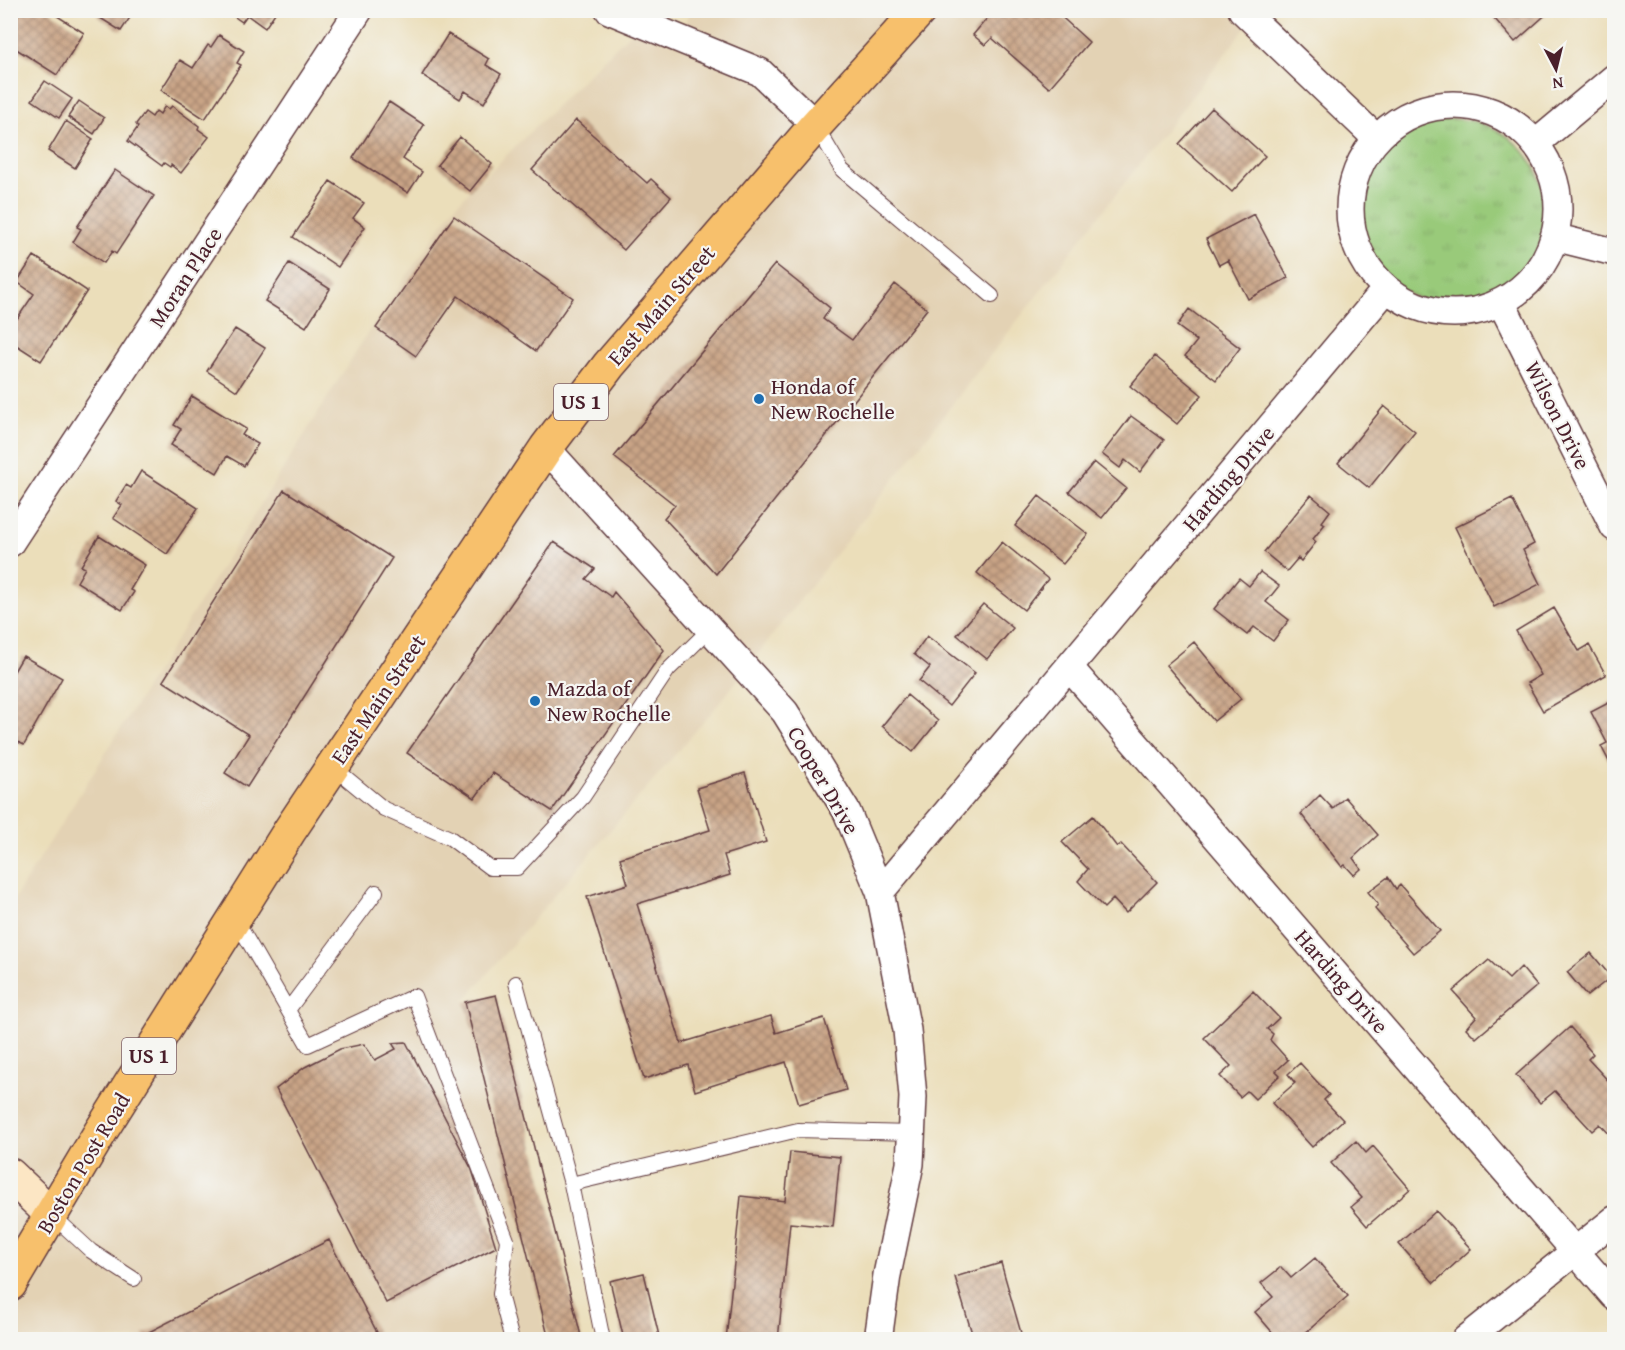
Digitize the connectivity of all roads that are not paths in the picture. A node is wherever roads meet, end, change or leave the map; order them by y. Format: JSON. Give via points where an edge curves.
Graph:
{"nodes":[{"id":1,"x":359,"y":10,"type":"edge"},
{"id":2,"x":609,"y":10,"type":"edge"},
{"id":3,"x":920,"y":10,"type":"edge"},
{"id":4,"x":1242,"y":10,"type":"edge"},
{"id":5,"x":1614,"y":78,"type":"edge"},
{"id":6,"x":816,"y":125,"type":"junction"},
{"id":7,"x":1377,"y":139,"type":"junction"},
{"id":8,"x":1535,"y":144,"type":"junction"},
{"id":9,"x":1554,"y":237,"type":"junction"},
{"id":10,"x":1614,"y":252,"type":"edge"},
{"id":11,"x":1386,"y":289,"type":"junction"},
{"id":12,"x":992,"y":296,"type":"dead end"},
{"id":13,"x":1501,"y":302,"type":"junction"},
{"id":14,"x":546,"y":448,"type":"junction"},
{"id":15,"x":1614,"y":527,"type":"edge"},
{"id":16,"x":10,"y":543,"type":"edge"},
{"id":17,"x":710,"y":629,"type":"junction"},
{"id":18,"x":1070,"y":668,"type":"junction"},
{"id":19,"x":333,"y":766,"type":"junction"},
{"id":20,"x":290,"y":830,"type":"joint"},
{"id":21,"x":376,"y":892,"type":"dead end"},
{"id":22,"x":879,"y":892,"type":"junction"},
{"id":23,"x":235,"y":918,"type":"junction"},
{"id":24,"x":516,"y":984,"type":"dead end"},
{"id":25,"x":288,"y":1010,"type":"junction"},
{"id":26,"x":911,"y":1133,"type":"junction"},
{"id":27,"x":10,"y":1175,"type":"edge"},
{"id":28,"x":571,"y":1184,"type":"junction"},
{"id":29,"x":51,"y":1215,"type":"junction"},
{"id":30,"x":1614,"y":1220,"type":"edge"},
{"id":31,"x":1577,"y":1251,"type":"junction"},
{"id":32,"x":134,"y":1279,"type":"dead end"},
{"id":33,"x":10,"y":1284,"type":"edge"},
{"id":34,"x":1614,"y":1296,"type":"edge"},
{"id":35,"x":512,"y":1340,"type":"edge"},
{"id":36,"x":603,"y":1340,"type":"edge"},
{"id":37,"x":878,"y":1340,"type":"edge"},
{"id":38,"x":1465,"y":1340,"type":"edge"}],
"edges":[{"from":1,"to":16,"type":"street","name":"Moran Place"},
{"from":2,"to":6,"type":"street","via":[[760,72]]},
{"from":3,"to":6,"type":"main road","name":"East Main Street","number":"US 1"},
{"from":4,"to":7,"type":"street"},
{"from":5,"to":8,"type":"street"},
{"from":6,"to":12,"type":"lane","via":[[842,170]]},
{"from":6,"to":14,"type":"main road","name":"East Main Street","number":"US 1","via":[[609,365]]},
{"from":7,"to":8,"type":"street","via":[[1400,120],[1427,108],[1457,105],[1486,110],[1513,123]]},
{"from":7,"to":11,"type":"street","via":[[1358,166],[1349,199],[1351,232],[1364,264]]},
{"from":8,"to":9,"type":"street","via":[[1551,172],[1556,194]]},
{"from":9,"to":10,"type":"street"},
{"from":9,"to":13,"type":"street","via":[[1543,264],[1525,286]]},
{"from":11,"to":13,"type":"street","via":[[1412,305],[1442,313],[1472,312]]},
{"from":11,"to":18,"type":"street","name":"Harding Drive"},
{"from":13,"to":15,"type":"street","name":"Wilson Drive"},
{"from":14,"to":17,"type":"street","name":"Cooper Drive"},
{"from":14,"to":19,"type":"main road","name":"East Main Street","number":"US 1"},
{"from":17,"to":19,"type":"lane","via":[[668,670],[583,797],[516,868],[490,868],[450,838],[384,809]]},
{"from":17,"to":22,"type":"street","name":"Cooper Drive","via":[[785,712],[847,812]]},
{"from":18,"to":22,"type":"street","name":"Harding Drive"},
{"from":18,"to":31,"type":"street","name":"Harding Drive"},
{"from":19,"to":20,"type":"main road","name":"East Main Street","number":"US 1"},
{"from":20,"to":23,"type":"main road","name":"Boston Post Road","number":"US 1"},
{"from":21,"to":25,"type":"lane"},
{"from":22,"to":26,"type":"street","name":"Cooper Drive","via":[[907,1030],[913,1097]]},
{"from":23,"to":25,"type":"lane"},
{"from":23,"to":29,"type":"main road","name":"Boston Post Road","number":"US 1"},
{"from":24,"to":28,"type":"lane"},
{"from":25,"to":35,"type":"lane","via":[[308,1045],[414,996],[507,1240],[500,1294]]},
{"from":26,"to":28,"type":"lane","via":[[798,1130]]},
{"from":26,"to":37,"type":"street","name":"Cooper Drive"},
{"from":27,"to":29,"type":"street"},
{"from":28,"to":36,"type":"lane"},
{"from":29,"to":32,"type":"lane","via":[[91,1251]]},
{"from":29,"to":33,"type":"main road","name":"Boston Post Road","number":"US 1"},
{"from":30,"to":31,"type":"street"},
{"from":31,"to":34,"type":"street","name":"Harding Drive"},
{"from":31,"to":38,"type":"street"}]}
